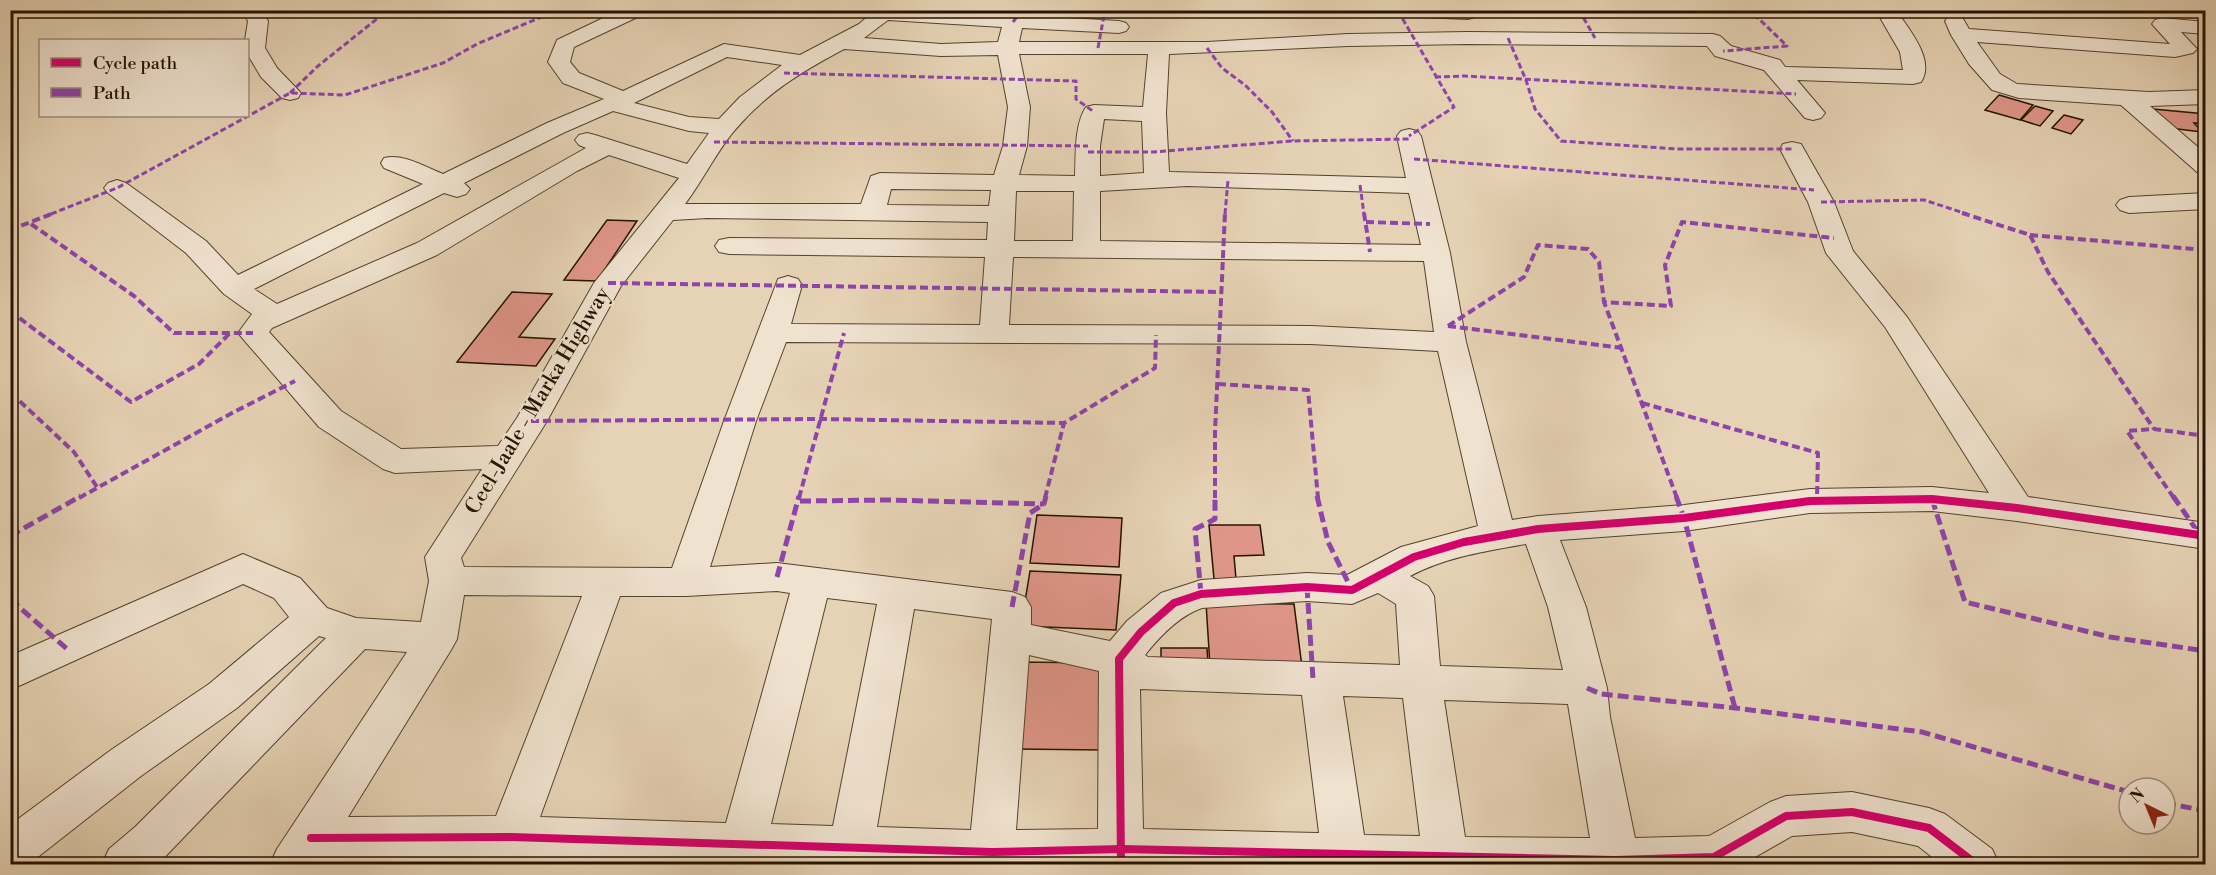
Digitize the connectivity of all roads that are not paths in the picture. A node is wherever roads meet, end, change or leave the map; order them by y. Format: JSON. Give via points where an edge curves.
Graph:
{"nodes":[{"id":1,"x":250,"y":10,"type":"edge"},
{"id":2,"x":637,"y":10,"type":"edge"},
{"id":3,"x":1394,"y":10,"type":"edge"},
{"id":4,"x":886,"y":12,"type":"edge"},
{"id":5,"x":1468,"y":13,"type":"dead end"},
{"id":6,"x":1888,"y":14,"type":"dead end"},
{"id":7,"x":1013,"y":22,"type":"junction"},
{"id":8,"x":1135,"y":27,"type":"dead end"},
{"id":9,"x":1191,"y":28,"type":"dead end"},
{"id":10,"x":2205,"y":28,"type":"edge"},
{"id":11,"x":838,"y":42,"type":"junction"},
{"id":12,"x":1237,"y":46,"type":"junction"},
{"id":13,"x":1007,"y":48,"type":"junction"},
{"id":14,"x":1159,"y":48,"type":"junction"},
{"id":15,"x":802,"y":62,"type":"junction"},
{"id":16,"x":1781,"y":73,"type":"junction"},
{"id":17,"x":290,"y":93,"type":"dead end"},
{"id":18,"x":2205,"y":97,"type":"edge"},
{"id":19,"x":2127,"y":98,"type":"junction"},
{"id":20,"x":618,"y":102,"type":"junction"},
{"id":21,"x":1813,"y":113,"type":"dead end"},
{"id":22,"x":1154,"y":114,"type":"junction"},
{"id":23,"x":725,"y":127,"type":"junction"},
{"id":24,"x":555,"y":128,"type":"junction"},
{"id":25,"x":1409,"y":136,"type":"dead end"},
{"id":26,"x":606,"y":147,"type":"junction"},
{"id":27,"x":1792,"y":148,"type":"dead end"},
{"id":28,"x":393,"y":163,"type":"dead end"},
{"id":29,"x":2205,"y":168,"type":"edge"},
{"id":30,"x":694,"y":175,"type":"junction"},
{"id":31,"x":1157,"y":179,"type":"junction"},
{"id":32,"x":1004,"y":182,"type":"junction"},
{"id":33,"x":444,"y":183,"type":"junction"},
{"id":34,"x":1086,"y":184,"type":"junction"},
{"id":35,"x":1421,"y":186,"type":"junction"},
{"id":36,"x":117,"y":188,"type":"dead end"},
{"id":37,"x":2205,"y":201,"type":"edge"},
{"id":38,"x":2129,"y":205,"type":"dead end"},
{"id":39,"x":500,"y":207,"type":"junction"},
{"id":40,"x":872,"y":212,"type":"junction"},
{"id":41,"x":665,"y":213,"type":"junction"},
{"id":42,"x":1002,"y":213,"type":"junction"},
{"id":43,"x":729,"y":246,"type":"dead end"},
{"id":44,"x":1086,"y":248,"type":"junction"},
{"id":45,"x":999,"y":249,"type":"junction"},
{"id":46,"x":1436,"y":253,"type":"junction"},
{"id":47,"x":788,"y":285,"type":"dead end"},
{"id":48,"x":234,"y":288,"type":"junction"},
{"id":49,"x":261,"y":322,"type":"junction"},
{"id":50,"x":774,"y":333,"type":"junction"},
{"id":51,"x":994,"y":334,"type":"junction"},
{"id":52,"x":1451,"y":342,"type":"junction"},
{"id":53,"x":509,"y":457,"type":"junction"},
{"id":54,"x":2017,"y":508,"type":"junction"},
{"id":55,"x":1538,"y":529,"type":"junction"},
{"id":56,"x":1498,"y":536,"type":"junction"},
{"id":57,"x":2205,"y":536,"type":"edge"},
{"id":58,"x":1377,"y":576,"type":"junction"},
{"id":59,"x":448,"y":581,"type":"junction"},
{"id":60,"x":686,"y":582,"type":"junction"},
{"id":61,"x":812,"y":582,"type":"junction"},
{"id":62,"x":606,"y":583,"type":"junction"},
{"id":63,"x":898,"y":591,"type":"junction"},
{"id":64,"x":313,"y":619,"type":"junction"},
{"id":65,"x":356,"y":633,"type":"junction"},
{"id":66,"x":1011,"y":636,"type":"junction"},
{"id":67,"x":437,"y":639,"type":"junction"},
{"id":68,"x":1119,"y":659,"type":"junction"},
{"id":69,"x":10,"y":675,"type":"edge"},
{"id":70,"x":1320,"y":679,"type":"junction"},
{"id":71,"x":1421,"y":682,"type":"junction"},
{"id":72,"x":1587,"y":688,"type":"junction"},
{"id":73,"x":302,"y":851,"type":"edge"},
{"id":74,"x":506,"y":851,"type":"edge"},
{"id":75,"x":10,"y":852,"type":"edge"},
{"id":76,"x":740,"y":854,"type":"edge"},
{"id":77,"x":849,"y":856,"type":"edge"},
{"id":78,"x":1122,"y":857,"type":"edge"},
{"id":79,"x":992,"y":858,"type":"edge"},
{"id":80,"x":1345,"y":860,"type":"edge"},
{"id":81,"x":1445,"y":861,"type":"edge"},
{"id":82,"x":1616,"y":862,"type":"edge"},
{"id":83,"x":125,"y":864,"type":"edge"},
{"id":84,"x":1976,"y":864,"type":"edge"}],
"edges":[{"from":1,"to":17,"type":"street","via":[[258,21],[254,48],[269,72]]},
{"from":2,"to":20,"type":"street","via":[[564,44],[560,62],[571,78]]},
{"from":3,"to":5,"type":"street"},
{"from":4,"to":7,"type":"street"},
{"from":4,"to":11,"type":"street","name":"Ceel-Jaale - Marka Highway"},
{"from":6,"to":16,"type":"street","via":[[1911,51],[1913,77]]},
{"from":7,"to":8,"type":"street"},
{"from":7,"to":13,"type":"street"},
{"from":9,"to":12,"type":"street","via":[[1213,29]]},
{"from":10,"to":19,"type":"street","via":[[2162,24],[2186,49],[2175,51],[1957,26],[1989,74],[2007,89]]},
{"from":11,"to":13,"type":"street","via":[[941,50]]},
{"from":11,"to":15,"type":"street","name":"Ceel-Jaale - Marka Highway"},
{"from":12,"to":14,"type":"street"},
{"from":12,"to":16,"type":"street","via":[[1467,38],[1713,40],[1723,51],[1772,65]]},
{"from":13,"to":14,"type":"street"},
{"from":13,"to":32,"type":"street","via":[[1019,107],[1015,146]]},
{"from":14,"to":22,"type":"street"},
{"from":15,"to":20,"type":"street","via":[[724,50]]},
{"from":15,"to":23,"type":"street","name":"Ceel-Jaale - Marka Highway","via":[[767,85]]},
{"from":16,"to":21,"type":"street"},
{"from":18,"to":19,"type":"street"},
{"from":19,"to":29,"type":"street"},
{"from":20,"to":23,"type":"street","via":[[689,123]]},
{"from":20,"to":24,"type":"street"},
{"from":22,"to":31,"type":"street"},
{"from":22,"to":34,"type":"street","via":[[1094,112]]},
{"from":23,"to":30,"type":"street","name":"Ceel-Jaale - Marka Highway"},
{"from":24,"to":26,"type":"street"},
{"from":24,"to":33,"type":"street"},
{"from":25,"to":35,"type":"street"},
{"from":26,"to":30,"type":"street"},
{"from":26,"to":39,"type":"street"},
{"from":27,"to":54,"type":"street","via":[[1821,202],[1840,253],[1897,323]]},
{"from":28,"to":33,"type":"street"},
{"from":30,"to":41,"type":"street","name":"Ceel-Jaale - Marka Highway"},
{"from":31,"to":34,"type":"street"},
{"from":31,"to":35,"type":"street"},
{"from":32,"to":34,"type":"street"},
{"from":32,"to":40,"type":"street","via":[[880,181]]},
{"from":32,"to":42,"type":"street"},
{"from":33,"to":39,"type":"street"},
{"from":33,"to":48,"type":"street"},
{"from":34,"to":44,"type":"street"},
{"from":35,"to":46,"type":"street"},
{"from":36,"to":48,"type":"street","via":[[196,247]]},
{"from":37,"to":38,"type":"street"},
{"from":39,"to":49,"type":"street","via":[[427,249]]},
{"from":40,"to":41,"type":"street"},
{"from":40,"to":42,"type":"street"},
{"from":41,"to":53,"type":"street","name":"Ceel-Jaale - Marka Highway","via":[[608,283]]},
{"from":42,"to":45,"type":"street"},
{"from":43,"to":45,"type":"street"},
{"from":44,"to":45,"type":"street"},
{"from":44,"to":46,"type":"street"},
{"from":45,"to":51,"type":"street"},
{"from":46,"to":52,"type":"street"},
{"from":47,"to":50,"type":"street"},
{"from":48,"to":49,"type":"street","via":[[269,312]]},
{"from":49,"to":53,"type":"street","via":[[253,333],[330,419],[395,461]]},
{"from":50,"to":51,"type":"street"},
{"from":50,"to":60,"type":"street"},
{"from":51,"to":52,"type":"street","via":[[1311,334]]},
{"from":52,"to":56,"type":"street"},
{"from":53,"to":59,"type":"street","name":"Ceel-Jaale - Marka Highway","via":[[443,556]]},
{"from":54,"to":55,"type":"street","via":[[1932,499],[1810,501],[1684,518]]},
{"from":54,"to":57,"type":"street"},
{"from":55,"to":56,"type":"street"},
{"from":55,"to":72,"type":"street","via":[[1567,607]]},
{"from":56,"to":58,"type":"street","via":[[1414,556]]},
{"from":58,"to":68,"type":"street","via":[[1352,590],[1307,587],[1201,594],[1174,603],[1141,632]]},
{"from":58,"to":71,"type":"street","via":[[1415,596]]},
{"from":59,"to":62,"type":"street"},
{"from":59,"to":67,"type":"street","name":"Ceel-Jaale - Marka Highway"},
{"from":60,"to":61,"type":"street","via":[[777,577]]},
{"from":60,"to":62,"type":"street"},
{"from":61,"to":63,"type":"street"},
{"from":61,"to":76,"type":"street"},
{"from":62,"to":74,"type":"street"},
{"from":63,"to":66,"type":"street","via":[[1012,607]]},
{"from":63,"to":77,"type":"street"},
{"from":64,"to":65,"type":"street"},
{"from":64,"to":69,"type":"street","via":[[287,588],[243,568]]},
{"from":64,"to":75,"type":"street","via":[[223,696],[126,763]]},
{"from":65,"to":67,"type":"street"},
{"from":65,"to":83,"type":"street"},
{"from":66,"to":68,"type":"street"},
{"from":66,"to":79,"type":"street"},
{"from":67,"to":73,"type":"street","name":"Ceel-Jaale - Marka Highway"},
{"from":68,"to":70,"type":"street","via":[[1142,673]]},
{"from":68,"to":78,"type":"street"},
{"from":70,"to":71,"type":"street"},
{"from":70,"to":80,"type":"street"},
{"from":71,"to":72,"type":"street"},
{"from":71,"to":81,"type":"street"},
{"from":72,"to":82,"type":"street"},
{"from":73,"to":74,"type":"street"},
{"from":74,"to":76,"type":"street"},
{"from":76,"to":77,"type":"street"},
{"from":77,"to":79,"type":"street"},
{"from":78,"to":79,"type":"street"},
{"from":78,"to":80,"type":"street"},
{"from":80,"to":81,"type":"street"},
{"from":81,"to":82,"type":"street"},
{"from":82,"to":84,"type":"street","via":[[1714,856],[1786,816],[1852,812],[1929,828]]}]}
